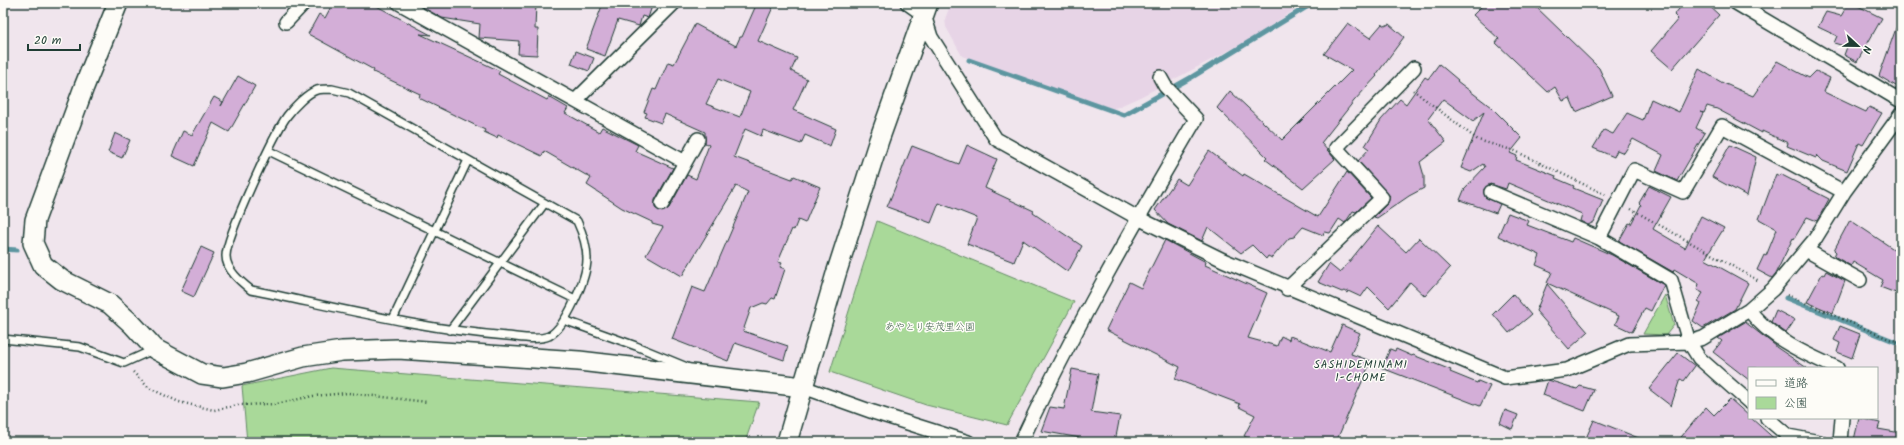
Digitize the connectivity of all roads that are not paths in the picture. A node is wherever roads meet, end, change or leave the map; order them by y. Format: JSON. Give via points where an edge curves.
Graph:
{"nodes":[{"id":1,"x":118,"y":3,"type":"edge"},
{"id":2,"x":304,"y":3,"type":"edge"},
{"id":3,"x":399,"y":3,"type":"edge"},
{"id":4,"x":674,"y":3,"type":"edge"},
{"id":5,"x":907,"y":3,"type":"edge"},
{"id":6,"x":1736,"y":3,"type":"edge"},
{"id":7,"x":926,"y":9,"type":"edge"},
{"id":8,"x":286,"y":22,"type":"dead end"},
{"id":9,"x":1414,"y":68,"type":"dead end"},
{"id":10,"x":1166,"y":85,"type":"dead end"},
{"id":11,"x":576,"y":100,"type":"junction"},
{"id":12,"x":1901,"y":101,"type":"edge"},
{"id":13,"x":1901,"y":114,"type":"edge"},
{"id":14,"x":698,"y":139,"type":"dead end"},
{"id":15,"x":269,"y":150,"type":"junction"},
{"id":16,"x":468,"y":160,"type":"junction"},
{"id":17,"x":685,"y":162,"type":"junction"},
{"id":18,"x":1491,"y":192,"type":"dead end"},
{"id":19,"x":1844,"y":192,"type":"junction"},
{"id":20,"x":545,"y":203,"type":"junction"},
{"id":21,"x":662,"y":204,"type":"dead end"},
{"id":22,"x":1138,"y":218,"type":"junction"},
{"id":23,"x":435,"y":232,"type":"junction"},
{"id":24,"x":1599,"y":238,"type":"junction"},
{"id":25,"x":1806,"y":250,"type":"junction"},
{"id":26,"x":499,"y":263,"type":"junction"},
{"id":27,"x":1860,"y":280,"type":"dead end"},
{"id":28,"x":1287,"y":288,"type":"junction"},
{"id":29,"x":574,"y":298,"type":"junction"},
{"id":30,"x":1749,"y":310,"type":"junction"},
{"id":31,"x":393,"y":319,"type":"junction"},
{"id":32,"x":564,"y":320,"type":"junction"},
{"id":33,"x":450,"y":330,"type":"junction"},
{"id":34,"x":3,"y":339,"type":"edge"},
{"id":35,"x":1689,"y":342,"type":"junction"},
{"id":36,"x":155,"y":349,"type":"junction"},
{"id":37,"x":1835,"y":367,"type":"edge"},
{"id":38,"x":694,"y":374,"type":"junction"},
{"id":39,"x":801,"y":396,"type":"junction"},
{"id":40,"x":1748,"y":401,"type":"edge"},
{"id":41,"x":1768,"y":419,"type":"edge"},
{"id":42,"x":1842,"y":419,"type":"edge"},
{"id":43,"x":787,"y":442,"type":"edge"},
{"id":44,"x":968,"y":442,"type":"edge"},
{"id":45,"x":1021,"y":442,"type":"edge"},
{"id":46,"x":1820,"y":442,"type":"edge"},
{"id":47,"x":1840,"y":442,"type":"edge"}],
"edges":[{"from":1,"to":36,"type":"street","via":[[35,220],[33,243],[43,264],[62,280],[110,304]]},
{"from":2,"to":8,"type":"street"},
{"from":3,"to":11,"type":"street"},
{"from":4,"to":11,"type":"street"},
{"from":5,"to":7,"type":"street"},
{"from":6,"to":12,"type":"street"},
{"from":7,"to":22,"type":"street","via":[[932,37],[996,139]]},
{"from":7,"to":39,"type":"street","via":[[879,140],[836,274]]},
{"from":9,"to":28,"type":"street","via":[[1336,148],[1382,198]]},
{"from":10,"to":22,"type":"street","via":[[1196,119]]},
{"from":11,"to":17,"type":"street"},
{"from":13,"to":19,"type":"street"},
{"from":14,"to":17,"type":"street"},
{"from":15,"to":16,"type":"lane","via":[[287,116],[316,90],[332,89],[349,93]]},
{"from":15,"to":23,"type":"lane"},
{"from":15,"to":31,"type":"lane","via":[[229,238],[226,257],[230,268],[251,290]]},
{"from":16,"to":20,"type":"lane"},
{"from":16,"to":23,"type":"lane"},
{"from":17,"to":21,"type":"street"},
{"from":18,"to":24,"type":"street"},
{"from":19,"to":24,"type":"street","via":[[1722,126],[1683,192],[1634,170]]},
{"from":19,"to":25,"type":"street"},
{"from":20,"to":26,"type":"lane"},
{"from":20,"to":29,"type":"lane","via":[[577,221],[585,240],[587,260]]},
{"from":22,"to":28,"type":"street"},
{"from":22,"to":45,"type":"street","via":[[1054,371]]},
{"from":23,"to":26,"type":"lane"},
{"from":23,"to":31,"type":"lane"},
{"from":24,"to":35,"type":"street","via":[[1671,280]]},
{"from":25,"to":27,"type":"street"},
{"from":25,"to":30,"type":"street","via":[[1773,289]]},
{"from":26,"to":29,"type":"lane"},
{"from":26,"to":33,"type":"lane"},
{"from":28,"to":35,"type":"street","via":[[1505,378],[1568,370],[1629,344]]},
{"from":29,"to":32,"type":"lane"},
{"from":30,"to":35,"type":"street","via":[[1703,338]]},
{"from":30,"to":37,"type":"street","via":[[1759,323],[1796,348]]},
{"from":31,"to":33,"type":"lane"},
{"from":32,"to":33,"type":"lane","via":[[549,335],[536,338]]},
{"from":32,"to":38,"type":"lane","via":[[687,367]]},
{"from":34,"to":36,"type":"lane","via":[[80,347],[124,363]]},
{"from":35,"to":40,"type":"street","via":[[1699,358]]},
{"from":36,"to":38,"type":"street","via":[[202,374],[223,377],[247,373],[303,356],[342,350],[398,348],[580,361]]},
{"from":38,"to":39,"type":"street"},
{"from":39,"to":43,"type":"street"},
{"from":39,"to":44,"type":"street","via":[[874,412]]},
{"from":41,"to":46,"type":"street","via":[[1788,436]]},
{"from":42,"to":47,"type":"street"}]}
